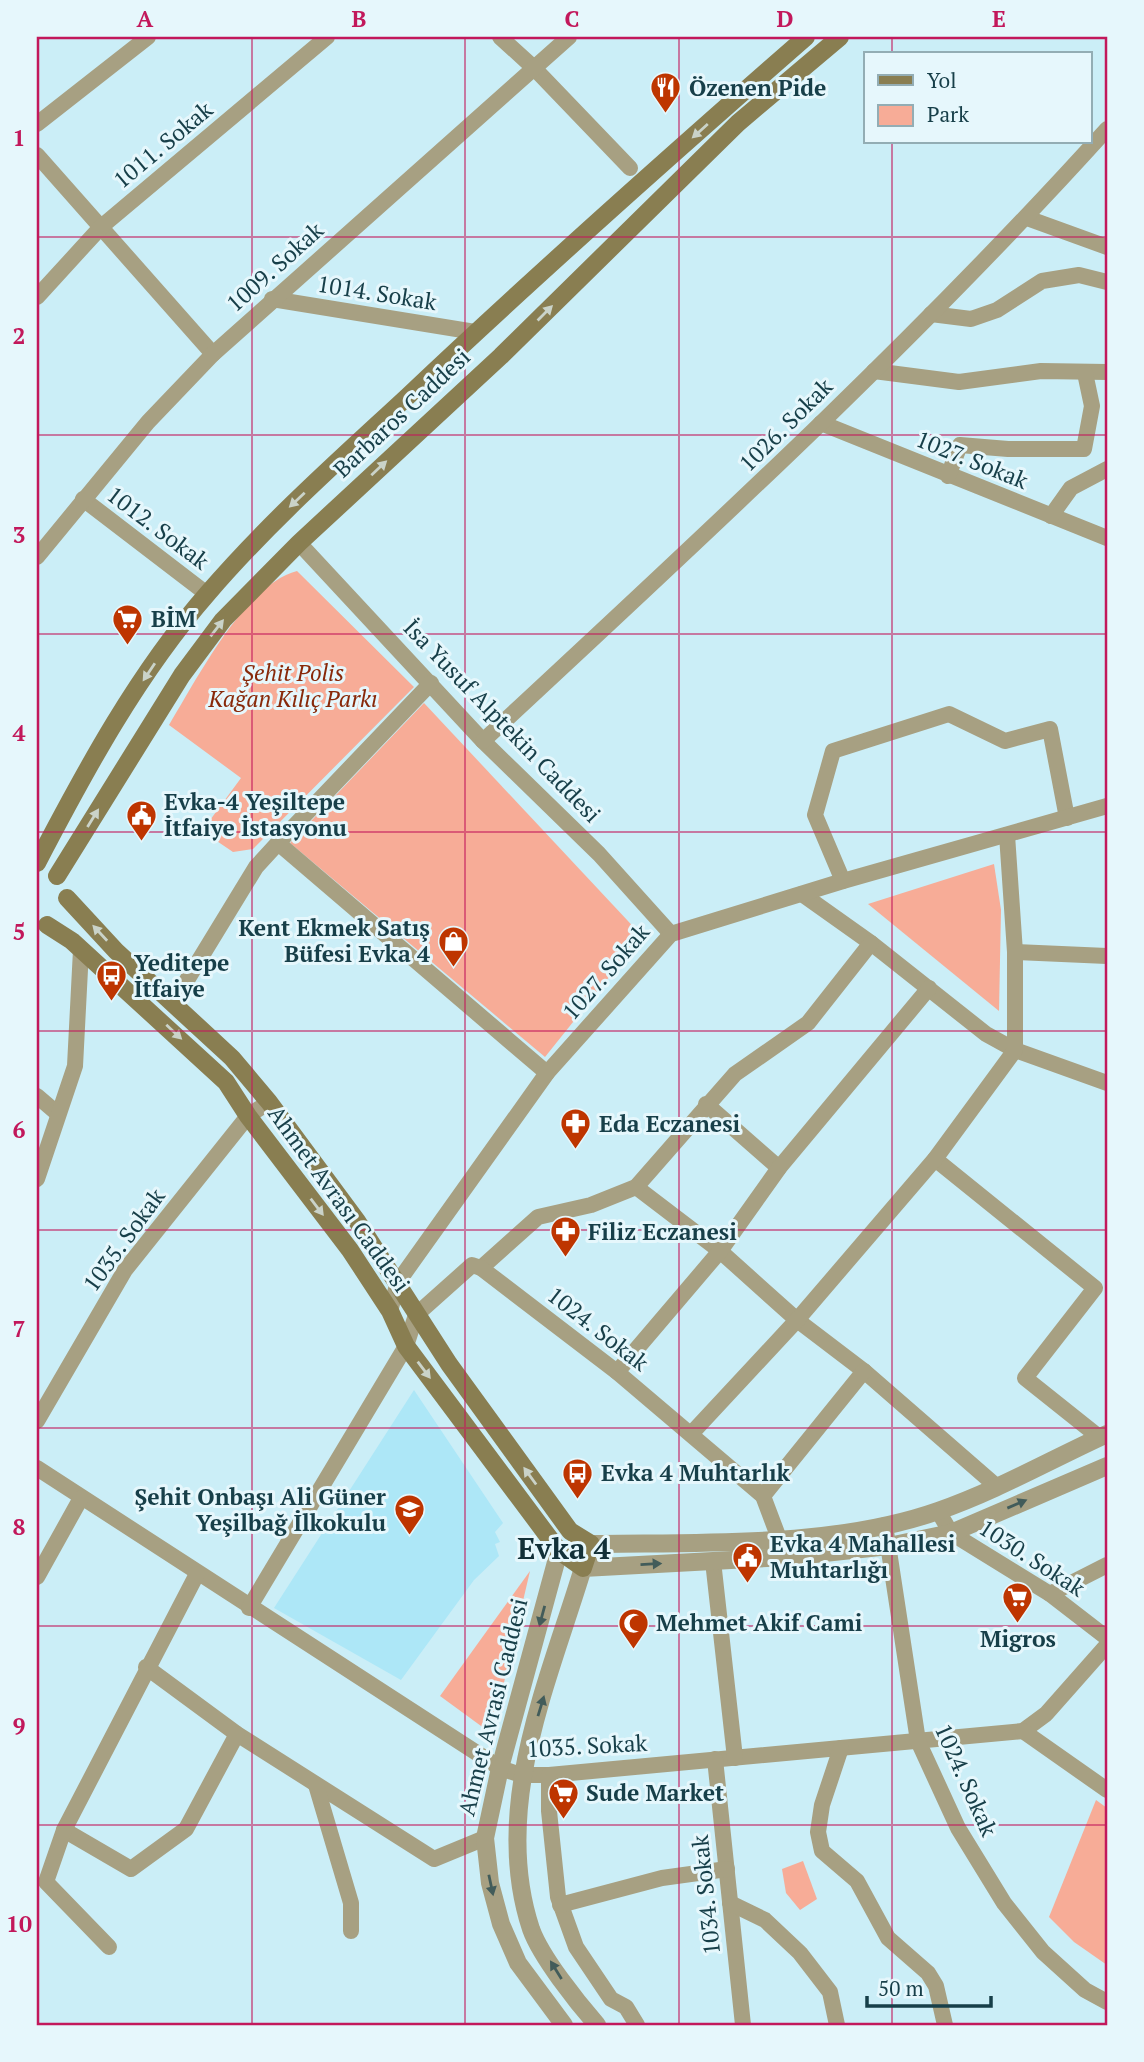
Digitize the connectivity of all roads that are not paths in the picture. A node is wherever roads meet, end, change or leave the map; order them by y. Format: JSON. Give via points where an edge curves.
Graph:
{"nodes":[{"id":1,"x":148,"y":37,"type":"edge"},
{"id":2,"x":327,"y":37,"type":"edge"},
{"id":3,"x":500,"y":37,"type":"edge"},
{"id":4,"x":569,"y":37,"type":"edge"},
{"id":5,"x":806,"y":37,"type":"edge"},
{"id":6,"x":840,"y":37,"type":"edge"},
{"id":7,"x":534,"y":68,"type":"junction"},
{"id":8,"x":37,"y":124,"type":"edge"},
{"id":9,"x":1107,"y":129,"type":"edge"},
{"id":10,"x":37,"y":155,"type":"edge"},
{"id":11,"x":630,"y":169,"type":"dead end"},
{"id":12,"x":1027,"y":218,"type":"junction"},
{"id":13,"x":101,"y":227,"type":"junction"},
{"id":14,"x":1107,"y":247,"type":"edge"},
{"id":15,"x":1107,"y":282,"type":"edge"},
{"id":16,"x":37,"y":297,"type":"edge"},
{"id":17,"x":272,"y":299,"type":"junction"},
{"id":18,"x":931,"y":314,"type":"junction"},
{"id":19,"x":475,"y":332,"type":"junction"},
{"id":20,"x":213,"y":354,"type":"junction"},
{"id":21,"x":874,"y":371,"type":"junction"},
{"id":22,"x":1107,"y":372,"type":"edge"},
{"id":23,"x":1085,"y":373,"type":"junction"},
{"id":24,"x":821,"y":423,"type":"junction"},
{"id":25,"x":1107,"y":470,"type":"edge"},
{"id":26,"x":948,"y":476,"type":"junction"},
{"id":27,"x":83,"y":499,"type":"junction"},
{"id":28,"x":1051,"y":516,"type":"junction"},
{"id":29,"x":1107,"y":538,"type":"edge"},
{"id":30,"x":299,"y":542,"type":"junction"},
{"id":31,"x":37,"y":557,"type":"edge"},
{"id":32,"x":206,"y":594,"type":"junction"},
{"id":33,"x":431,"y":683,"type":"junction"},
{"id":34,"x":483,"y":740,"type":"junction"},
{"id":35,"x":1107,"y":806,"type":"edge"},
{"id":36,"x":1067,"y":818,"type":"junction"},
{"id":37,"x":1007,"y":835,"type":"junction"},
{"id":38,"x":278,"y":842,"type":"junction"},
{"id":39,"x":37,"y":863,"type":"edge"},
{"id":40,"x":37,"y":869,"type":"edge"},
{"id":41,"x":57,"y":876,"type":"junction"},
{"id":42,"x":843,"y":881,"type":"junction"},
{"id":43,"x":802,"y":894,"type":"junction"},
{"id":44,"x":67,"y":898,"type":"junction"},
{"id":45,"x":40,"y":928,"type":"edge"},
{"id":46,"x":671,"y":933,"type":"junction"},
{"id":47,"x":871,"y":943,"type":"junction"},
{"id":48,"x":81,"y":950,"type":"junction"},
{"id":49,"x":1015,"y":952,"type":"junction"},
{"id":50,"x":1107,"y":956,"type":"edge"},
{"id":51,"x":929,"y":988,"type":"junction"},
{"id":52,"x":173,"y":1003,"type":"junction"},
{"id":53,"x":1015,"y":1050,"type":"junction"},
{"id":54,"x":547,"y":1073,"type":"junction"},
{"id":55,"x":1107,"y":1083,"type":"edge"},
{"id":56,"x":37,"y":1096,"type":"edge"},
{"id":57,"x":269,"y":1102,"type":"junction"},
{"id":58,"x":706,"y":1104,"type":"junction"},
{"id":59,"x":58,"y":1114,"type":"junction"},
{"id":60,"x":248,"y":1116,"type":"junction"},
{"id":61,"x":935,"y":1159,"type":"junction"},
{"id":62,"x":779,"y":1168,"type":"junction"},
{"id":63,"x":37,"y":1179,"type":"edge"},
{"id":64,"x":636,"y":1187,"type":"junction"},
{"id":65,"x":720,"y":1251,"type":"junction"},
{"id":66,"x":481,"y":1268,"type":"junction"},
{"id":67,"x":398,"y":1282,"type":"junction"},
{"id":68,"x":390,"y":1311,"type":"junction"},
{"id":69,"x":416,"y":1315,"type":"junction"},
{"id":70,"x":797,"y":1320,"type":"junction"},
{"id":71,"x":406,"y":1346,"type":"junction"},
{"id":72,"x":864,"y":1371,"type":"junction"},
{"id":73,"x":617,"y":1372,"type":"junction"},
{"id":74,"x":37,"y":1421,"type":"edge"},
{"id":75,"x":691,"y":1434,"type":"junction"},
{"id":76,"x":1103,"y":1436,"type":"edge"},
{"id":77,"x":1107,"y":1466,"type":"edge"},
{"id":78,"x":37,"y":1468,"type":"edge"},
{"id":79,"x":995,"y":1485,"type":"junction"},
{"id":80,"x":762,"y":1496,"type":"junction"},
{"id":81,"x":81,"y":1498,"type":"junction"},
{"id":82,"x":938,"y":1511,"type":"junction"},
{"id":83,"x":885,"y":1525,"type":"junction"},
{"id":84,"x":570,"y":1531,"type":"junction"},
{"id":85,"x":951,"y":1533,"type":"junction"},
{"id":86,"x":591,"y":1544,"type":"junction"},
{"id":87,"x":890,"y":1546,"type":"junction"},
{"id":88,"x":783,"y":1549,"type":"junction"},
{"id":89,"x":559,"y":1550,"type":"junction"},
{"id":90,"x":713,"y":1561,"type":"junction"},
{"id":91,"x":1107,"y":1564,"type":"edge"},
{"id":92,"x":583,"y":1567,"type":"junction"},
{"id":93,"x":197,"y":1574,"type":"junction"},
{"id":94,"x":37,"y":1577,"type":"edge"},
{"id":95,"x":1050,"y":1594,"type":"junction"},
{"id":96,"x":249,"y":1608,"type":"junction"},
{"id":97,"x":1107,"y":1638,"type":"edge"},
{"id":98,"x":1107,"y":1645,"type":"edge"},
{"id":99,"x":146,"y":1667,"type":"junction"},
{"id":100,"x":1023,"y":1731,"type":"junction"},
{"id":101,"x":237,"y":1734,"type":"junction"},
{"id":102,"x":918,"y":1741,"type":"junction"},
{"id":103,"x":841,"y":1748,"type":"junction"},
{"id":104,"x":735,"y":1758,"type":"junction"},
{"id":105,"x":715,"y":1759,"type":"junction"},
{"id":106,"x":500,"y":1768,"type":"junction"},
{"id":107,"x":521,"y":1775,"type":"junction"},
{"id":108,"x":549,"y":1775,"type":"junction"},
{"id":109,"x":316,"y":1785,"type":"junction"},
{"id":110,"x":1107,"y":1790,"type":"edge"},
{"id":111,"x":64,"y":1830,"type":"junction"},
{"id":112,"x":485,"y":1838,"type":"junction"},
{"id":113,"x":727,"y":1869,"type":"junction"},
{"id":114,"x":730,"y":1903,"type":"junction"},
{"id":115,"x":560,"y":1905,"type":"junction"},
{"id":116,"x":351,"y":1931,"type":"dead end"},
{"id":117,"x":108,"y":1947,"type":"dead end"},
{"id":118,"x":1107,"y":2002,"type":"edge"},
{"id":119,"x":564,"y":2025,"type":"edge"},
{"id":120,"x":597,"y":2025,"type":"edge"},
{"id":121,"x":637,"y":2025,"type":"edge"},
{"id":122,"x":743,"y":2025,"type":"edge"},
{"id":123,"x":837,"y":2025,"type":"edge"},
{"id":124,"x":945,"y":2025,"type":"edge"}],
"edges":[{"from":1,"to":8,"type":"street"},
{"from":2,"to":13,"type":"street","name":"1011. Sokak"},
{"from":3,"to":7,"type":"street"},
{"from":4,"to":7,"type":"street","name":"1009. Sokak"},
{"from":5,"to":19,"type":"main road","name":"Barbaros Caddesi","one_way":true},
{"from":30,"to":6,"type":"main road","name":"Barbaros Caddesi","one_way":true,"via":[[501,356],[738,123]]},
{"from":7,"to":11,"type":"street"},
{"from":7,"to":17,"type":"street","name":"1009. Sokak"},
{"from":9,"to":12,"type":"street","name":"1026. Sokak"},
{"from":10,"to":13,"type":"street"},
{"from":12,"to":14,"type":"street"},
{"from":12,"to":18,"type":"street","name":"1026. Sokak"},
{"from":13,"to":16,"type":"street","name":"1011. Sokak"},
{"from":13,"to":20,"type":"street"},
{"from":15,"to":18,"type":"street","via":[[1079,275],[1042,281],[997,310],[971,319]]},
{"from":17,"to":19,"type":"street","name":"1014. Sokak"},
{"from":17,"to":20,"type":"street","name":"1009. Sokak"},
{"from":18,"to":21,"type":"street","name":"1026. Sokak"},
{"from":19,"to":32,"type":"main road","name":"Barbaros Caddesi","one_way":true,"via":[[278,518]]},
{"from":20,"to":27,"type":"street","name":"1009. Sokak"},
{"from":21,"to":23,"type":"street","via":[[959,382],[1041,372]]},
{"from":21,"to":24,"type":"street","name":"1026. Sokak"},
{"from":22,"to":23,"type":"street"},
{"from":23,"to":26,"type":"street","via":[[1092,406],[1084,449],[960,444]]},
{"from":24,"to":26,"type":"street","name":"1027. Sokak"},
{"from":24,"to":34,"type":"street","name":"1026. Sokak"},
{"from":25,"to":28,"type":"street","via":[[1071,488]]},
{"from":26,"to":28,"type":"street","name":"1027. Sokak"},
{"from":27,"to":31,"type":"street","name":"1009. Sokak"},
{"from":27,"to":32,"type":"street","name":"1012. Sokak"},
{"from":28,"to":29,"type":"street","name":"1027. Sokak"},
{"from":30,"to":33,"type":"street","name":"İsa Yusuf Alptekin Caddesi"},
{"from":41,"to":30,"type":"main road","name":"Barbaros Caddesi","one_way":true,"via":[[181,675],[223,620]]},
{"from":32,"to":39,"type":"main road","name":"Barbaros Caddesi","one_way":true,"via":[[137,689],[71,796]]},
{"from":33,"to":34,"type":"street","name":"İsa Yusuf Alptekin Caddesi"},
{"from":33,"to":38,"type":"street"},
{"from":34,"to":46,"type":"street","name":"İsa Yusuf Alptekin Caddesi","via":[[599,854]]},
{"from":35,"to":36,"type":"street","name":"1027. Sokak"},
{"from":36,"to":37,"type":"street","name":"1027. Sokak"},
{"from":36,"to":42,"type":"street","via":[[1050,729],[1005,741],[949,715],[833,751],[815,815]]},
{"from":37,"to":42,"type":"street","name":"1027. Sokak"},
{"from":37,"to":49,"type":"street"},
{"from":38,"to":52,"type":"street","via":[[256,867]]},
{"from":38,"to":54,"type":"street"},
{"from":40,"to":41,"type":"main road"},
{"from":41,"to":44,"type":"main road","name":"Ahmet Avrası Caddesi"},
{"from":42,"to":43,"type":"street","name":"1027. Sokak"},
{"from":43,"to":46,"type":"street","name":"1027. Sokak"},
{"from":43,"to":47,"type":"street"},
{"from":44,"to":45,"type":"main road","via":[[61,914]]},
{"from":52,"to":44,"type":"main road","name":"Ahmet Avrası Caddesi","one_way":true},
{"from":45,"to":48,"type":"main road","name":"Ahmet Avrası Caddesi"},
{"from":46,"to":54,"type":"street","name":"1027. Sokak"},
{"from":47,"to":51,"type":"street"},
{"from":47,"to":58,"type":"street","via":[[808,1023],[735,1073]]},
{"from":48,"to":59,"type":"street","via":[[75,1066]]},
{"from":48,"to":60,"type":"main road","name":"Ahmet Avrası Caddesi","one_way":true,"via":[[226,1082]]},
{"from":49,"to":50,"type":"street"},
{"from":49,"to":53,"type":"street"},
{"from":51,"to":53,"type":"street","via":[[986,1034]]},
{"from":51,"to":62,"type":"street"},
{"from":52,"to":57,"type":"main road","name":"Ahmet Avrası Caddesi","via":[[232,1058]]},
{"from":53,"to":55,"type":"street"},
{"from":53,"to":61,"type":"street"},
{"from":54,"to":67,"type":"street","name":"1027. Sokak"},
{"from":56,"to":59,"type":"street"},
{"from":57,"to":60,"type":"street","name":"1035. Sokak"},
{"from":57,"to":67,"type":"main road","name":"Ahmet Avrası Caddesi"},
{"from":58,"to":62,"type":"street"},
{"from":58,"to":64,"type":"street"},
{"from":59,"to":63,"type":"street"},
{"from":60,"to":68,"type":"main road","name":"Ahmet Avrası Caddesi","one_way":true,"via":[[350,1250]]},
{"from":60,"to":74,"type":"street","name":"1035. Sokak","via":[[125,1270]]},
{"from":61,"to":70,"type":"street"},
{"from":61,"to":76,"type":"street","via":[[1095,1288],[1025,1378]]},
{"from":62,"to":65,"type":"street"},
{"from":64,"to":65,"type":"street"},
{"from":64,"to":66,"type":"street","via":[[591,1205],[538,1217]]},
{"from":65,"to":70,"type":"street"},
{"from":65,"to":73,"type":"street"},
{"from":66,"to":69,"type":"street","via":[[472,1265]]},
{"from":66,"to":73,"type":"street","name":"1024. Sokak"},
{"from":67,"to":68,"type":"street","name":"1027. Sokak"},
{"from":67,"to":69,"type":"main road","name":"Ahmet Avrası Caddesi"},
{"from":68,"to":71,"type":"main road","name":"Ahmet Avrası Caddesi"},
{"from":69,"to":71,"type":"street"},
{"from":84,"to":69,"type":"main road","name":"Ahmet Avrası Caddesi","one_way":true},
{"from":70,"to":72,"type":"street"},
{"from":70,"to":75,"type":"street"},
{"from":71,"to":89,"type":"main road","name":"Ahmet Avrası Caddesi","one_way":true},
{"from":71,"to":96,"type":"street"},
{"from":72,"to":79,"type":"street"},
{"from":72,"to":80,"type":"street"},
{"from":73,"to":75,"type":"street","name":"1024. Sokak"},
{"from":75,"to":80,"type":"street","name":"1024. Sokak"},
{"from":76,"to":79,"type":"street"},
{"from":85,"to":77,"type":"street","one_way":true},
{"from":78,"to":81,"type":"street","name":"1035. Sokak"},
{"from":79,"to":82,"type":"street"},
{"from":80,"to":88,"type":"street","name":"1024. Sokak"},
{"from":81,"to":93,"type":"street","name":"1035. Sokak"},
{"from":81,"to":94,"type":"street"},
{"from":82,"to":83,"type":"street"},
{"from":82,"to":85,"type":"street","name":"1030. Sokak"},
{"from":83,"to":87,"type":"street","name":"1024. Sokak"},
{"from":83,"to":88,"type":"street"},
{"from":84,"to":86,"type":"main road"},
{"from":84,"to":89,"type":"main road"},
{"from":85,"to":87,"type":"street"},
{"from":85,"to":95,"type":"street","name":"1030. Sokak"},
{"from":86,"to":88,"type":"street"},
{"from":86,"to":92,"type":"main road"},
{"from":87,"to":88,"type":"street"},
{"from":87,"to":102,"type":"street","name":"1024. Sokak"},
{"from":88,"to":90,"type":"street"},
{"from":89,"to":92,"type":"main road","name":"Ahmet Avrası Caddesi"},
{"from":89,"to":106,"type":"street","name":"Ahmet Avrasi Caddesi","one_way":true},
{"from":92,"to":90,"type":"street","one_way":true},
{"from":90,"to":104,"type":"street"},
{"from":91,"to":95,"type":"street"},
{"from":107,"to":92,"type":"street","name":"Ahmet Avrasi Caddesi","one_way":true},
{"from":93,"to":96,"type":"street","name":"1035. Sokak"},
{"from":93,"to":99,"type":"street"},
{"from":95,"to":97,"type":"street","name":"1030. Sokak"},
{"from":96,"to":106,"type":"street","name":"1035. Sokak"},
{"from":98,"to":100,"type":"street","via":[[1046,1714]]},
{"from":99,"to":101,"type":"street"},
{"from":99,"to":111,"type":"street"},
{"from":100,"to":102,"type":"street","name":"1035. Sokak"},
{"from":100,"to":110,"type":"street"},
{"from":101,"to":109,"type":"street"},
{"from":101,"to":111,"type":"street","via":[[186,1829],[131,1869]]},
{"from":102,"to":103,"type":"street","name":"1035. Sokak"},
{"from":102,"to":118,"type":"street","name":"1024. Sokak","via":[[958,1828],[1004,1903],[1043,1952]]},
{"from":103,"to":104,"type":"street","name":"1035. Sokak"},
{"from":103,"to":124,"type":"street","via":[[822,1805],[818,1832],[822,1851],[857,1881],[888,1938],[928,1973],[936,1986]]},
{"from":104,"to":105,"type":"street","name":"1035. Sokak"},
{"from":105,"to":108,"type":"street","name":"1035. Sokak"},
{"from":105,"to":113,"type":"street","name":"1034. Sokak"},
{"from":106,"to":107,"type":"street","name":"1035. Sokak"},
{"from":106,"to":112,"type":"street","name":"Ahmet Avrasi Caddesi"},
{"from":107,"to":108,"type":"street","name":"1035. Sokak"},
{"from":120,"to":107,"type":"street","name":"Ahmet Avrasi Caddesi","one_way":true,"via":[[575,2000],[532,1930],[516,1854]]},
{"from":108,"to":115,"type":"street"},
{"from":109,"to":112,"type":"street","via":[[434,1859]]},
{"from":109,"to":116,"type":"street","via":[[351,1903]]},
{"from":111,"to":117,"type":"street","via":[[46,1882]]},
{"from":112,"to":119,"type":"street","name":"Ahmet Avrasi Caddesi","one_way":true,"via":[[501,1924],[518,1963]]},
{"from":113,"to":114,"type":"street","name":"1034. Sokak"},
{"from":113,"to":115,"type":"street","via":[[662,1878]]},
{"from":114,"to":122,"type":"street","name":"1034. Sokak"},
{"from":114,"to":123,"type":"street","via":[[765,1920],[800,1952],[830,1992]]},
{"from":115,"to":121,"type":"street","via":[[576,1947],[611,1999],[626,2007]]}]}
